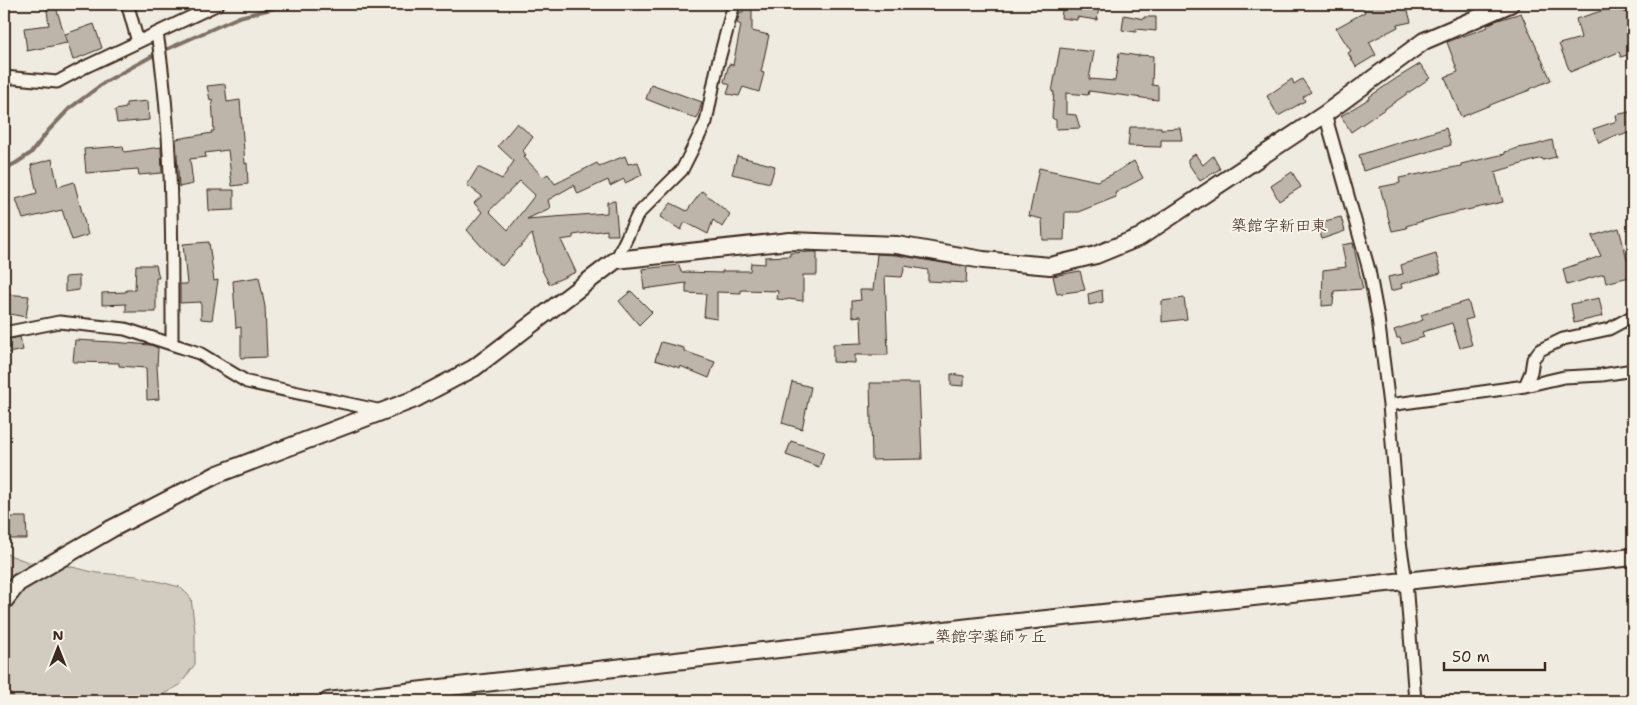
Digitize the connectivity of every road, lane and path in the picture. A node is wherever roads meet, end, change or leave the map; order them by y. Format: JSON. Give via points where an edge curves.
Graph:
{"nodes":[{"id":1,"x":129,"y":4,"type":"edge"},
{"id":2,"x":218,"y":4,"type":"edge"},
{"id":3,"x":734,"y":4,"type":"edge"},
{"id":4,"x":1510,"y":4,"type":"edge"},
{"id":5,"x":158,"y":38,"type":"junction"},
{"id":6,"x":138,"y":42,"type":"junction"},
{"id":7,"x":4,"y":77,"type":"edge"},
{"id":8,"x":1325,"y":114,"type":"junction"},
{"id":9,"x":616,"y":260,"type":"junction"},
{"id":10,"x":1633,"y":316,"type":"edge"},
{"id":11,"x":4,"y":333,"type":"edge"},
{"id":12,"x":172,"y":344,"type":"junction"},
{"id":13,"x":1633,"y":370,"type":"edge"},
{"id":14,"x":1526,"y":386,"type":"junction"},
{"id":15,"x":1389,"y":405,"type":"junction"},
{"id":16,"x":384,"y":411,"type":"junction"},
{"id":17,"x":1633,"y":557,"type":"edge"},
{"id":18,"x":1406,"y":581,"type":"junction"},
{"id":19,"x":4,"y":601,"type":"edge"},
{"id":20,"x":328,"y":701,"type":"edge"},
{"id":21,"x":1415,"y":701,"type":"edge"}],
"edges":[{"from":1,"to":6,"type":"street"},
{"from":2,"to":5,"type":"street"},
{"from":3,"to":9,"type":"street","via":[[706,122],[682,170],[638,214]]},
{"from":4,"to":8,"type":"street","via":[[1424,41]]},
{"from":5,"to":6,"type":"street"},
{"from":5,"to":12,"type":"street","via":[[172,202]]},
{"from":6,"to":7,"type":"street","via":[[57,82]]},
{"from":8,"to":9,"type":"street","via":[[1140,237],[1096,255],[1050,266],[983,260],[897,245],[790,242]]},
{"from":8,"to":15,"type":"street","via":[[1369,270]]},
{"from":9,"to":16,"type":"street","via":[[474,368],[415,399]]},
{"from":10,"to":14,"type":"street","via":[[1609,329],[1563,339],[1540,350],[1533,359]]},
{"from":11,"to":12,"type":"street","via":[[59,322],[125,329]]},
{"from":12,"to":16,"type":"street","via":[[199,353],[247,382]]},
{"from":13,"to":14,"type":"street","via":[[1564,377]]},
{"from":14,"to":15,"type":"street"},
{"from":15,"to":18,"type":"street"},
{"from":16,"to":19,"type":"street","via":[[218,474],[18,583]]},
{"from":17,"to":18,"type":"street"},
{"from":18,"to":20,"type":"street","via":[[988,625]]},
{"from":18,"to":21,"type":"street"}]}
